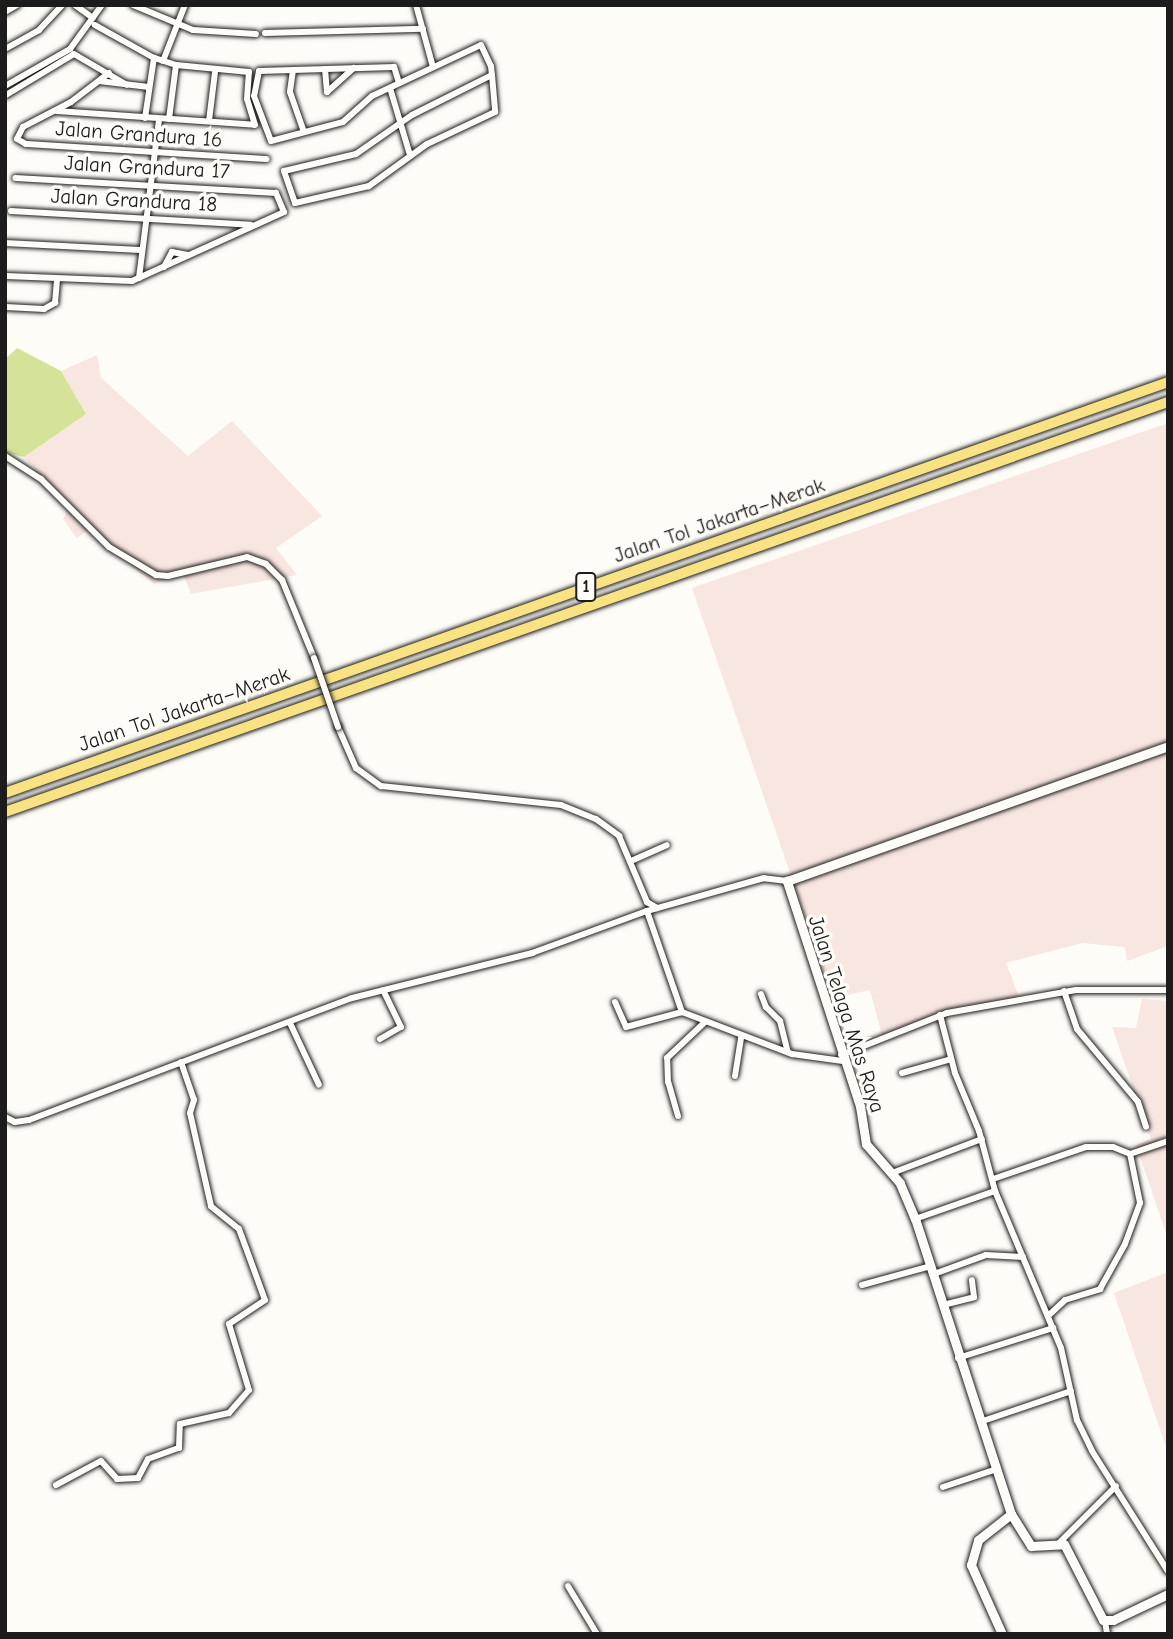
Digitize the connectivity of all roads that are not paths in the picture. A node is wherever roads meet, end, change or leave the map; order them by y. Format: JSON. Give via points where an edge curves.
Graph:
{"nodes":[{"id":1,"x":17,"y":5,"type":"edge"},
{"id":2,"x":62,"y":5,"type":"edge"},
{"id":3,"x":75,"y":5,"type":"edge"},
{"id":4,"x":102,"y":5,"type":"edge"},
{"id":5,"x":133,"y":5,"type":"edge"},
{"id":6,"x":185,"y":5,"type":"edge"},
{"id":7,"x":416,"y":5,"type":"edge"},
{"id":8,"x":5,"y":12,"type":"edge"},
{"id":9,"x":94,"y":21,"type":"junction"},
{"id":10,"x":177,"y":25,"type":"junction"},
{"id":11,"x":422,"y":29,"type":"junction"},
{"id":12,"x":265,"y":33,"type":"dead end"},
{"id":13,"x":256,"y":34,"type":"dead end"},
{"id":14,"x":5,"y":48,"type":"edge"},
{"id":15,"x":153,"y":58,"type":"junction"},
{"id":16,"x":163,"y":61,"type":"junction"},
{"id":17,"x":176,"y":65,"type":"junction"},
{"id":18,"x":433,"y":67,"type":"junction"},
{"id":19,"x":354,"y":68,"type":"junction"},
{"id":20,"x":325,"y":69,"type":"junction"},
{"id":21,"x":293,"y":70,"type":"junction"},
{"id":22,"x":215,"y":72,"type":"junction"},
{"id":23,"x":109,"y":74,"type":"junction"},
{"id":24,"x":492,"y":75,"type":"junction"},
{"id":25,"x":98,"y":81,"type":"junction"},
{"id":26,"x":399,"y":83,"type":"junction"},
{"id":27,"x":127,"y":85,"type":"junction"},
{"id":28,"x":5,"y":86,"type":"edge"},
{"id":29,"x":149,"y":87,"type":"junction"},
{"id":30,"x":390,"y":88,"type":"junction"},
{"id":31,"x":6,"y":95,"type":"edge"},
{"id":32,"x":71,"y":102,"type":"junction"},
{"id":33,"x":57,"y":111,"type":"junction"},
{"id":34,"x":71,"y":113,"type":"junction"},
{"id":35,"x":145,"y":118,"type":"junction"},
{"id":36,"x":159,"y":119,"type":"junction"},
{"id":37,"x":169,"y":119,"type":"junction"},
{"id":38,"x":209,"y":121,"type":"junction"},
{"id":39,"x":400,"y":121,"type":"junction"},
{"id":40,"x":304,"y":132,"type":"junction"},
{"id":41,"x":156,"y":153,"type":"junction"},
{"id":42,"x":411,"y":155,"type":"junction"},
{"id":43,"x":267,"y":159,"type":"dead end"},
{"id":44,"x":15,"y":178,"type":"dead end"},
{"id":45,"x":151,"y":184,"type":"junction"},
{"id":46,"x":11,"y":211,"type":"dead end"},
{"id":47,"x":145,"y":218,"type":"junction"},
{"id":48,"x":254,"y":225,"type":"junction"},
{"id":49,"x":5,"y":243,"type":"edge"},
{"id":50,"x":140,"y":250,"type":"junction"},
{"id":51,"x":6,"y":276,"type":"edge"},
{"id":52,"x":139,"y":278,"type":"junction"},
{"id":53,"x":57,"y":279,"type":"junction"},
{"id":54,"x":6,"y":307,"type":"edge"},
{"id":55,"x":1168,"y":382,"type":"edge"},
{"id":56,"x":1168,"y":402,"type":"edge"},
{"id":57,"x":5,"y":456,"type":"edge"},
{"id":58,"x":1168,"y":747,"type":"edge"},
{"id":59,"x":5,"y":793,"type":"edge"},
{"id":60,"x":5,"y":812,"type":"edge"},
{"id":61,"x":667,"y":845,"type":"dead end"},
{"id":62,"x":632,"y":862,"type":"junction"},
{"id":63,"x":787,"y":881,"type":"junction"},
{"id":64,"x":657,"y":908,"type":"junction"},
{"id":65,"x":647,"y":911,"type":"junction"},
{"id":66,"x":383,"y":990,"type":"junction"},
{"id":67,"x":1168,"y":990,"type":"edge"},
{"id":68,"x":1064,"y":991,"type":"junction"},
{"id":69,"x":761,"y":994,"type":"dead end"},
{"id":70,"x":615,"y":1002,"type":"dead end"},
{"id":71,"x":682,"y":1012,"type":"junction"},
{"id":72,"x":940,"y":1015,"type":"junction"},
{"id":73,"x":705,"y":1022,"type":"junction"},
{"id":74,"x":290,"y":1023,"type":"junction"},
{"id":75,"x":741,"y":1037,"type":"junction"},
{"id":76,"x":380,"y":1039,"type":"dead end"},
{"id":77,"x":788,"y":1052,"type":"junction"},
{"id":78,"x":842,"y":1058,"type":"junction"},
{"id":79,"x":951,"y":1059,"type":"junction"},
{"id":80,"x":181,"y":1062,"type":"junction"},
{"id":81,"x":902,"y":1073,"type":"dead end"},
{"id":82,"x":736,"y":1076,"type":"dead end"},
{"id":83,"x":319,"y":1085,"type":"dead end"},
{"id":84,"x":678,"y":1116,"type":"dead end"},
{"id":85,"x":5,"y":1117,"type":"edge"},
{"id":86,"x":1146,"y":1127,"type":"dead end"},
{"id":87,"x":982,"y":1139,"type":"junction"},
{"id":88,"x":1168,"y":1141,"type":"edge"},
{"id":89,"x":1130,"y":1154,"type":"junction"},
{"id":90,"x":892,"y":1173,"type":"junction"},
{"id":91,"x":993,"y":1179,"type":"junction"},
{"id":92,"x":995,"y":1191,"type":"junction"},
{"id":93,"x":915,"y":1219,"type":"junction"},
{"id":94,"x":1023,"y":1257,"type":"junction"},
{"id":95,"x":932,"y":1270,"type":"junction"},
{"id":96,"x":972,"y":1280,"type":"dead end"},
{"id":97,"x":862,"y":1285,"type":"dead end"},
{"id":98,"x":943,"y":1305,"type":"junction"},
{"id":99,"x":1048,"y":1316,"type":"junction"},
{"id":100,"x":1053,"y":1328,"type":"junction"},
{"id":101,"x":957,"y":1358,"type":"junction"},
{"id":102,"x":1071,"y":1391,"type":"junction"},
{"id":103,"x":978,"y":1423,"type":"junction"},
{"id":104,"x":994,"y":1470,"type":"junction"},
{"id":105,"x":56,"y":1485,"type":"dead end"},
{"id":106,"x":1116,"y":1486,"type":"junction"},
{"id":107,"x":943,"y":1487,"type":"dead end"},
{"id":108,"x":1011,"y":1514,"type":"junction"},
{"id":109,"x":1060,"y":1542,"type":"junction"},
{"id":110,"x":1168,"y":1571,"type":"edge"},
{"id":111,"x":568,"y":1586,"type":"dead end"},
{"id":112,"x":1168,"y":1594,"type":"edge"},
{"id":113,"x":1105,"y":1621,"type":"junction"},
{"id":114,"x":597,"y":1634,"type":"edge"},
{"id":115,"x":1002,"y":1634,"type":"edge"},
{"id":116,"x":1107,"y":1634,"type":"edge"}],
"edges":[{"from":1,"to":8,"type":"street"},
{"from":2,"to":14,"type":"street","via":[[39,30]]},
{"from":3,"to":9,"type":"street"},
{"from":4,"to":9,"type":"street"},
{"from":5,"to":10,"type":"street"},
{"from":6,"to":10,"type":"street"},
{"from":7,"to":11,"type":"street"},
{"from":9,"to":15,"type":"street"},
{"from":9,"to":28,"type":"street","via":[[62,55]]},
{"from":10,"to":13,"type":"street"},
{"from":10,"to":16,"type":"street"},
{"from":11,"to":12,"type":"street"},
{"from":11,"to":18,"type":"street"},
{"from":15,"to":16,"type":"street"},
{"from":15,"to":29,"type":"street"},
{"from":16,"to":17,"type":"street"},
{"from":17,"to":22,"type":"street"},
{"from":17,"to":37,"type":"street"},
{"from":18,"to":24,"type":"street","via":[[481,45]]},
{"from":18,"to":26,"type":"street"},
{"from":19,"to":20,"type":"street"},
{"from":19,"to":20,"type":"street","via":[[327,92]]},
{"from":19,"to":26,"type":"street","via":[[394,67]]},
{"from":20,"to":21,"type":"street"},
{"from":21,"to":40,"type":"street","via":[[290,92]]},
{"from":21,"to":40,"type":"street","via":[[259,71],[254,96],[271,141]]},
{"from":22,"to":38,"type":"street"},
{"from":22,"to":38,"type":"street","via":[[249,72],[247,99],[256,125]]},
{"from":23,"to":25,"type":"street"},
{"from":23,"to":27,"type":"street"},
{"from":23,"to":31,"type":"street","via":[[74,54]]},
{"from":24,"to":39,"type":"street"},
{"from":24,"to":42,"type":"street","via":[[495,112]]},
{"from":25,"to":27,"type":"street"},
{"from":25,"to":32,"type":"street"},
{"from":26,"to":30,"type":"street"},
{"from":27,"to":29,"type":"street"},
{"from":29,"to":35,"type":"street"},
{"from":30,"to":39,"type":"street"},
{"from":30,"to":40,"type":"street","via":[[372,96],[343,122]]},
{"from":32,"to":33,"type":"street"},
{"from":32,"to":34,"type":"street"},
{"from":33,"to":34,"type":"street"},
{"from":33,"to":41,"type":"street","name":"Jalan Grandura 16","via":[[17,133],[26,144]]},
{"from":34,"to":35,"type":"street"},
{"from":35,"to":36,"type":"street"},
{"from":36,"to":37,"type":"street"},
{"from":36,"to":41,"type":"street"},
{"from":37,"to":38,"type":"street"},
{"from":39,"to":42,"type":"street"},
{"from":39,"to":42,"type":"street","via":[[356,153],[284,171],[295,203],[369,186]]},
{"from":41,"to":43,"type":"street","name":"Jalan Grandura 16"},
{"from":41,"to":45,"type":"street"},
{"from":44,"to":45,"type":"street","name":"Jalan Grandura 17"},
{"from":45,"to":47,"type":"street"},
{"from":45,"to":48,"type":"street","name":"Jalan Grandura 17","via":[[276,192],[283,214]]},
{"from":46,"to":47,"type":"street","name":"Jalan Grandura 18"},
{"from":47,"to":48,"type":"street","name":"Jalan Grandura 18"},
{"from":47,"to":50,"type":"street"},
{"from":48,"to":52,"type":"street"},
{"from":49,"to":50,"type":"street"},
{"from":50,"to":52,"type":"street"},
{"from":51,"to":53,"type":"street"},
{"from":52,"to":53,"type":"street","via":[[127,282]]},
{"from":53,"to":54,"type":"street","via":[[55,303],[44,309]]},
{"from":55,"to":59,"type":"highway","name":"Jalan Tol Jakarta–Merak","number":"1"},
{"from":56,"to":60,"type":"highway","name":"Jalan Tol Jakarta–Merak","number":"1"},
{"from":57,"to":62,"type":"street","bridge":true,"via":[[41,479],[108,547],[156,575],[247,557],[266,564],[282,579],[356,768],[381,786],[575,809],[619,836]]},
{"from":58,"to":63,"type":"main road"},
{"from":61,"to":62,"type":"street"},
{"from":62,"to":64,"type":"street","via":[[647,902]]},
{"from":63,"to":64,"type":"street","via":[[764,878]]},
{"from":63,"to":78,"type":"main road","name":"Jalan Telaga Mas Raya"},
{"from":64,"to":65,"type":"street"},
{"from":65,"to":66,"type":"street","via":[[531,953]]},
{"from":65,"to":71,"type":"street"},
{"from":66,"to":74,"type":"street"},
{"from":66,"to":76,"type":"street","via":[[401,1027]]},
{"from":67,"to":68,"type":"street"},
{"from":68,"to":72,"type":"street"},
{"from":68,"to":86,"type":"street","via":[[1077,1030],[1134,1097]]},
{"from":69,"to":77,"type":"street","via":[[780,1021]]},
{"from":70,"to":71,"type":"street","via":[[626,1027]]},
{"from":71,"to":73,"type":"street"},
{"from":72,"to":78,"type":"street"},
{"from":72,"to":79,"type":"street"},
{"from":73,"to":75,"type":"street"},
{"from":73,"to":84,"type":"street","via":[[667,1058]]},
{"from":74,"to":80,"type":"street"},
{"from":74,"to":83,"type":"street"},
{"from":75,"to":77,"type":"street"},
{"from":75,"to":82,"type":"street"},
{"from":77,"to":78,"type":"street"},
{"from":78,"to":90,"type":"main road","name":"Jalan Telaga Mas Raya","via":[[860,1105],[866,1144]]},
{"from":79,"to":81,"type":"street"},
{"from":79,"to":87,"type":"street"},
{"from":80,"to":85,"type":"street","via":[[29,1120],[15,1122]]},
{"from":80,"to":105,"type":"street","via":[[194,1100],[190,1113],[211,1206],[239,1229],[265,1300],[229,1324],[249,1390],[229,1413],[180,1424],[179,1448],[148,1459],[138,1478],[117,1479],[101,1461]]},
{"from":87,"to":90,"type":"street"},
{"from":87,"to":91,"type":"street"},
{"from":88,"to":89,"type":"street"},
{"from":89,"to":91,"type":"street","via":[[1113,1147],[1086,1147]]},
{"from":89,"to":99,"type":"street","via":[[1139,1211],[1120,1254],[1100,1289],[1065,1300]]},
{"from":90,"to":93,"type":"main road","name":"Jalan Telaga Mas Raya"},
{"from":91,"to":92,"type":"street"},
{"from":92,"to":93,"type":"street"},
{"from":92,"to":94,"type":"street"},
{"from":93,"to":95,"type":"main road","name":"Jalan Telaga Mas Raya"},
{"from":94,"to":95,"type":"street","via":[[986,1255]]},
{"from":94,"to":99,"type":"street"},
{"from":95,"to":97,"type":"street"},
{"from":95,"to":98,"type":"main road","name":"Jalan Telaga Mas Raya"},
{"from":96,"to":98,"type":"street","via":[[974,1297]]},
{"from":98,"to":101,"type":"main road","name":"Jalan Telaga Mas Raya"},
{"from":99,"to":100,"type":"street"},
{"from":100,"to":101,"type":"street"},
{"from":100,"to":102,"type":"street"},
{"from":101,"to":103,"type":"main road","name":"Jalan Telaga Mas Raya"},
{"from":102,"to":103,"type":"street"},
{"from":102,"to":106,"type":"street","via":[[1091,1451]]},
{"from":103,"to":104,"type":"main road","name":"Jalan Telaga Mas Raya"},
{"from":104,"to":107,"type":"street"},
{"from":104,"to":108,"type":"main road","name":"Jalan Telaga Mas Raya"},
{"from":106,"to":109,"type":"street"},
{"from":106,"to":110,"type":"street"},
{"from":108,"to":109,"type":"main road","name":"Jalan Telaga Mas Raya","via":[[1029,1545]]},
{"from":108,"to":115,"type":"main road","via":[[978,1540],[971,1565]]},
{"from":109,"to":113,"type":"main road","via":[[1097,1616]]},
{"from":111,"to":114,"type":"street"},
{"from":112,"to":113,"type":"main road"},
{"from":113,"to":116,"type":"street"}]}
